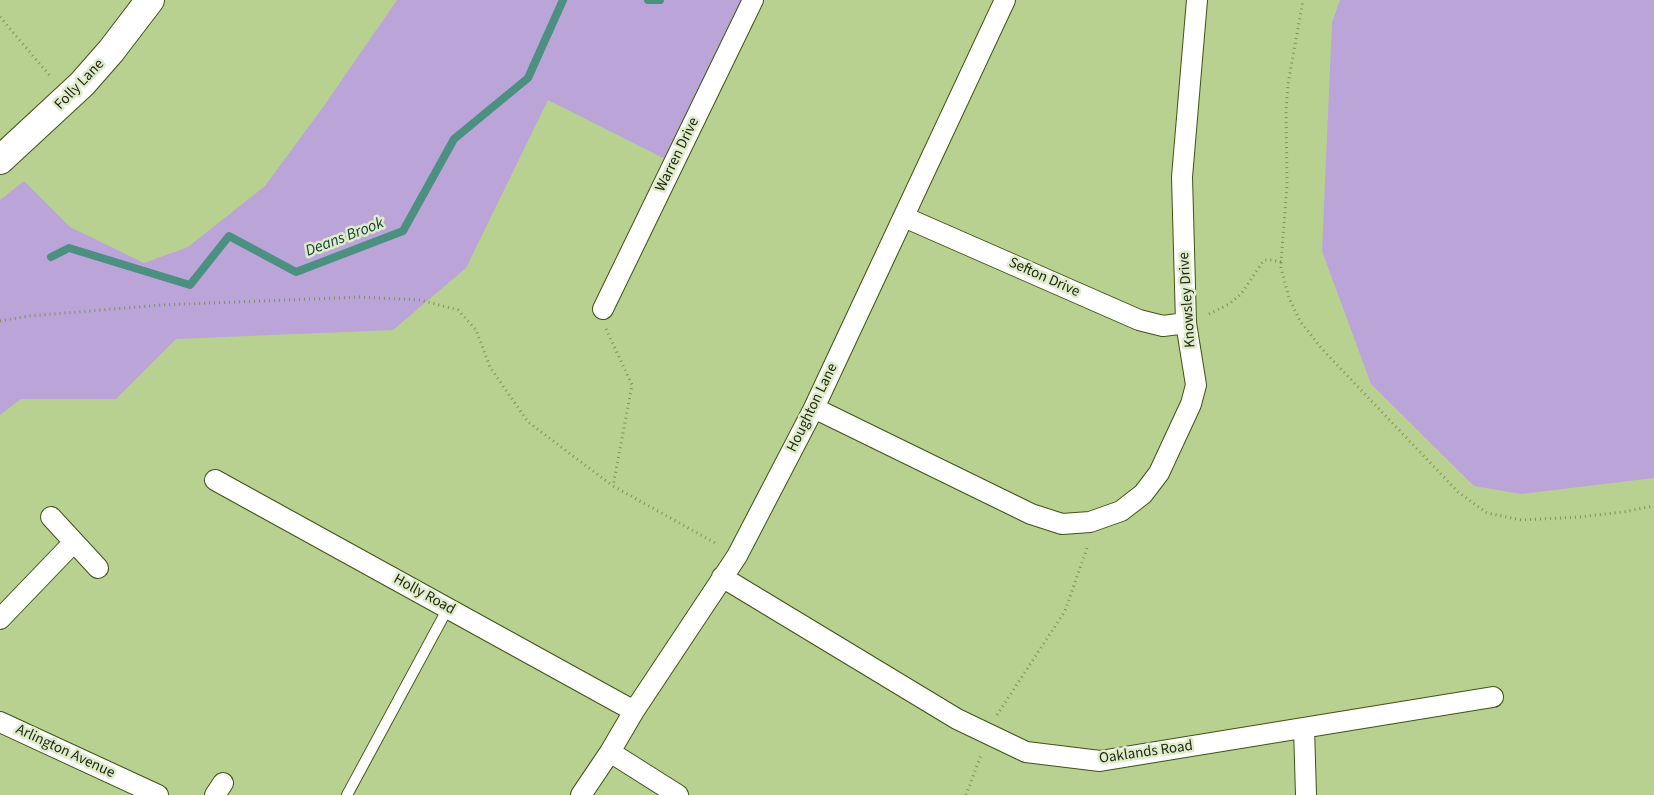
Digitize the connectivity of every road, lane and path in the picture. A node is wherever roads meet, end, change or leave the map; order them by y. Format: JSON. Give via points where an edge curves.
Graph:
{"nodes":[{"id":1,"x":150,"y":0,"type":"edge"},
{"id":2,"x":754,"y":0,"type":"edge"},
{"id":3,"x":1005,"y":0,"type":"edge"},
{"id":4,"x":1197,"y":0,"type":"edge"},
{"id":5,"x":1302,"y":0,"type":"edge"},
{"id":6,"x":0,"y":17,"type":"edge"},
{"id":7,"x":69,"y":98,"type":"junction"},
{"id":8,"x":0,"y":160,"type":"edge"},
{"id":9,"x":904,"y":217,"type":"junction"},
{"id":10,"x":1281,"y":262,"type":"junction"},
{"id":11,"x":603,"y":310,"type":"joint"},
{"id":12,"x":0,"y":321,"type":"edge"},
{"id":13,"x":1186,"y":323,"type":"junction"},
{"id":14,"x":814,"y":408,"type":"junction"},
{"id":15,"x":215,"y":480,"type":"dead end"},
{"id":16,"x":613,"y":486,"type":"junction"},
{"id":17,"x":1654,"y":506,"type":"edge"},
{"id":18,"x":51,"y":517,"type":"dead end"},
{"id":19,"x":1090,"y":522,"type":"junction"},
{"id":20,"x":74,"y":542,"type":"junction"},
{"id":21,"x":737,"y":556,"type":"junction"},
{"id":22,"x":98,"y":568,"type":"dead end"},
{"id":23,"x":722,"y":577,"type":"junction"},
{"id":24,"x":448,"y":608,"type":"junction"},
{"id":25,"x":0,"y":620,"type":"edge"},
{"id":26,"x":1493,"y":697,"type":"dead end"},
{"id":27,"x":634,"y":711,"type":"junction"},
{"id":28,"x":0,"y":722,"type":"edge"},
{"id":29,"x":1304,"y":728,"type":"junction"},
{"id":30,"x":988,"y":734,"type":"junction"},
{"id":31,"x":610,"y":752,"type":"junction"},
{"id":32,"x":158,"y":795,"type":"edge"},
{"id":33,"x":347,"y":795,"type":"edge"},
{"id":34,"x":581,"y":795,"type":"edge"},
{"id":35,"x":678,"y":795,"type":"edge"},
{"id":36,"x":966,"y":795,"type":"edge"},
{"id":37,"x":1306,"y":795,"type":"edge"}],
"edges":[{"from":1,"to":7,"type":"main road","name":"Folly Lane"},
{"from":2,"to":11,"type":"street","name":"Warren Drive"},
{"from":3,"to":9,"type":"street","name":"Houghton Lane"},
{"from":4,"to":13,"type":"street","name":"Knowsley Drive","via":[[1182,177]]},
{"from":5,"to":10,"type":"path","via":[[1288,84],[1287,185]]},
{"from":6,"to":7,"type":"path"},
{"from":7,"to":8,"type":"main road","name":"Folly Lane"},
{"from":9,"to":13,"type":"street","name":"Sefton Drive","via":[[1139,320],[1163,326]]},
{"from":9,"to":14,"type":"street","name":"Houghton Lane"},
{"from":10,"to":13,"type":"path","via":[[1265,260],[1241,294],[1229,304]]},
{"from":10,"to":17,"type":"path","via":[[1289,298],[1300,321],[1323,350],[1458,492],[1487,513],[1521,520],[1578,517]]},
{"from":11,"to":16,"type":"path","via":[[606,332],[632,386]]},
{"from":12,"to":16,"type":"path","via":[[162,305],[361,297],[420,300],[458,310],[476,330],[490,367],[528,422]]},
{"from":13,"to":19,"type":"street","name":"Knowsley Drive","via":[[1196,384],[1191,404],[1158,473],[1143,494],[1121,511]]},
{"from":14,"to":19,"type":"street","name":"Knowsley Drive","via":[[1031,514],[1062,524]]},
{"from":14,"to":21,"type":"street","name":"Houghton Lane"},
{"from":15,"to":24,"type":"street","name":"Holly Road"},
{"from":16,"to":21,"type":"path"},
{"from":18,"to":20,"type":"street"},
{"from":19,"to":30,"type":"path","via":[[1087,550],[1065,611],[999,710]]},
{"from":20,"to":22,"type":"street"},
{"from":20,"to":25,"type":"street"},
{"from":21,"to":23,"type":"street","name":"Houghton Lane"},
{"from":23,"to":27,"type":"street","name":"Houghton Lane"},
{"from":23,"to":30,"type":"street","name":"Oaklands Road","via":[[957,719]]},
{"from":24,"to":27,"type":"street","name":"Holly Road"},
{"from":24,"to":33,"type":"lane"},
{"from":26,"to":29,"type":"street","name":"Oaklands Road"},
{"from":27,"to":31,"type":"street","name":"Houghton Lane"},
{"from":28,"to":32,"type":"street","name":"Arlington Avenue"},
{"from":29,"to":30,"type":"street","name":"Oaklands Road","via":[[1100,762],[1026,752]]},
{"from":29,"to":37,"type":"street"},
{"from":30,"to":36,"type":"path"},
{"from":31,"to":34,"type":"street","name":"Houghton Lane"},
{"from":31,"to":35,"type":"street"}]}
